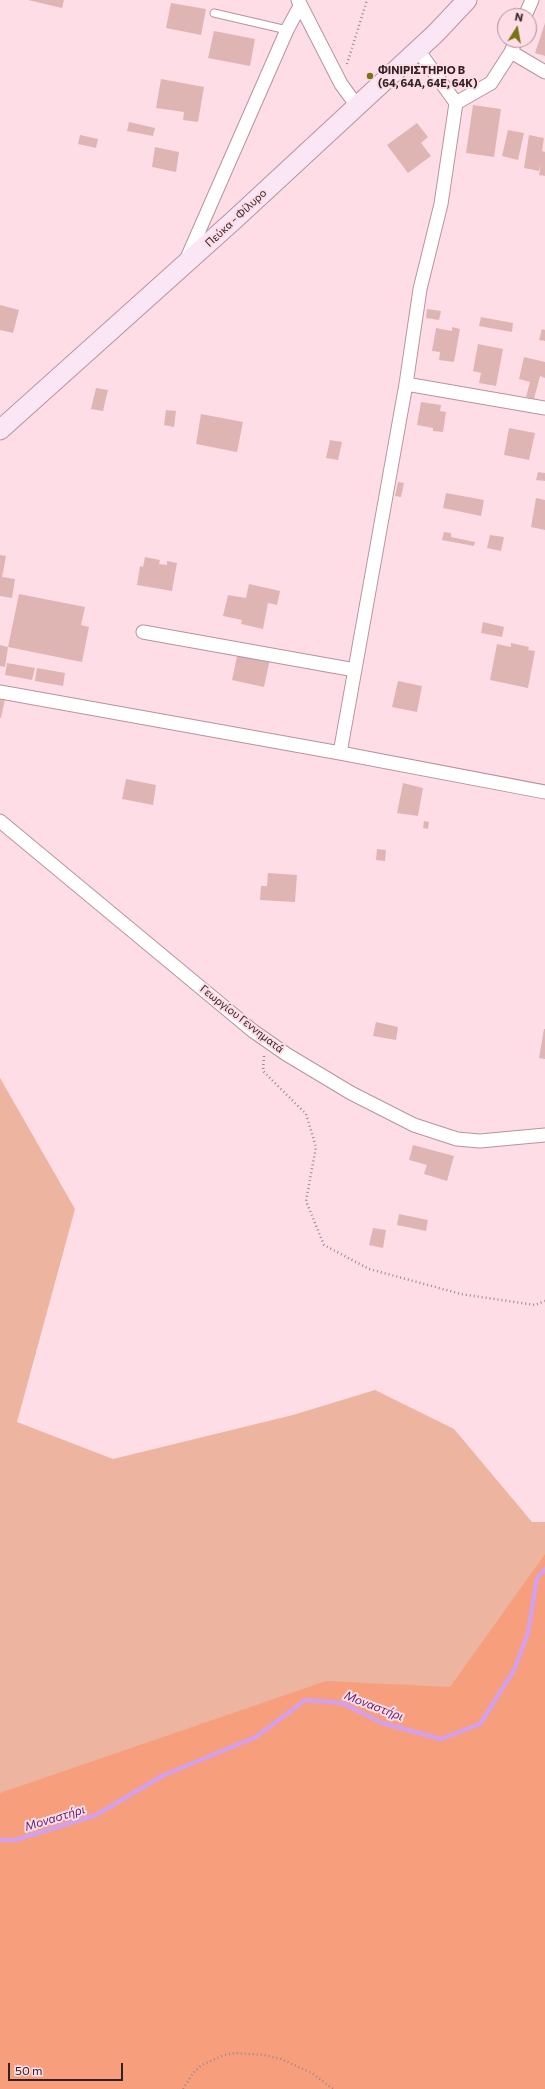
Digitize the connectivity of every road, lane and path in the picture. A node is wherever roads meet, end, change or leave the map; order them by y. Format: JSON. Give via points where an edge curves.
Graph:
{"nodes":[{"id":1,"x":367,"y":0,"type":"edge"},
{"id":2,"x":467,"y":0,"type":"edge"},
{"id":3,"x":299,"y":3,"type":"edge"},
{"id":4,"x":214,"y":13,"type":"dead end"},
{"id":5,"x":287,"y":30,"type":"junction"},
{"id":6,"x":513,"y":48,"type":"edge"},
{"id":7,"x":516,"y":48,"type":"edge"},
{"id":8,"x":418,"y":50,"type":"junction"},
{"id":9,"x":545,"y":72,"type":"edge"},
{"id":10,"x":341,"y":84,"type":"junction"},
{"id":11,"x":456,"y":102,"type":"junction"},
{"id":12,"x":357,"y":106,"type":"junction"},
{"id":13,"x":184,"y":266,"type":"junction"},
{"id":14,"x":406,"y":384,"type":"junction"},
{"id":15,"x":545,"y":408,"type":"edge"},
{"id":16,"x":0,"y":430,"type":"edge"},
{"id":17,"x":143,"y":632,"type":"dead end"},
{"id":18,"x":355,"y":670,"type":"junction"},
{"id":19,"x":0,"y":692,"type":"edge"},
{"id":20,"x":340,"y":753,"type":"junction"},
{"id":21,"x":545,"y":792,"type":"edge"},
{"id":22,"x":0,"y":821,"type":"edge"},
{"id":23,"x":266,"y":1040,"type":"junction"},
{"id":24,"x":545,"y":1135,"type":"edge"},
{"id":25,"x":545,"y":1302,"type":"edge"},
{"id":26,"x":183,"y":2089,"type":"edge"},
{"id":27,"x":333,"y":2089,"type":"edge"}],
"edges":[{"from":1,"to":10,"type":"path"},
{"from":2,"to":8,"type":"main road","name":"Πεύκα - Φίλυρο"},
{"from":3,"to":5,"type":"street"},
{"from":3,"to":10,"type":"street"},
{"from":4,"to":5,"type":"lane"},
{"from":5,"to":13,"type":"street"},
{"from":6,"to":11,"type":"street","via":[[491,82]]},
{"from":7,"to":9,"type":"street"},
{"from":8,"to":11,"type":"street"},
{"from":8,"to":12,"type":"main road","name":"Πεύκα - Φίλυρο"},
{"from":10,"to":12,"type":"street"},
{"from":11,"to":14,"type":"street","via":[[441,204],[420,289]]},
{"from":12,"to":13,"type":"main road","name":"Πεύκα - Φίλυρο"},
{"from":13,"to":16,"type":"main road","name":"Πεύκα - Φίλυρο"},
{"from":14,"to":15,"type":"street"},
{"from":14,"to":18,"type":"street"},
{"from":17,"to":18,"type":"street"},
{"from":18,"to":20,"type":"street"},
{"from":19,"to":20,"type":"street"},
{"from":20,"to":21,"type":"street"},
{"from":22,"to":23,"type":"street","name":"Γεωργίου Γεννηματά"},
{"from":23,"to":24,"type":"street","name":"Γεωργίου Γεννηματά","via":[[351,1093],[433,1132],[457,1139],[480,1141]]},
{"from":23,"to":25,"type":"path","via":[[263,1071],[306,1114],[316,1147],[306,1201],[324,1245],[369,1269],[461,1294],[535,1305]]},
{"from":26,"to":27,"type":"path","via":[[202,2065],[224,2055],[236,2053],[281,2059],[312,2073]]}]}
